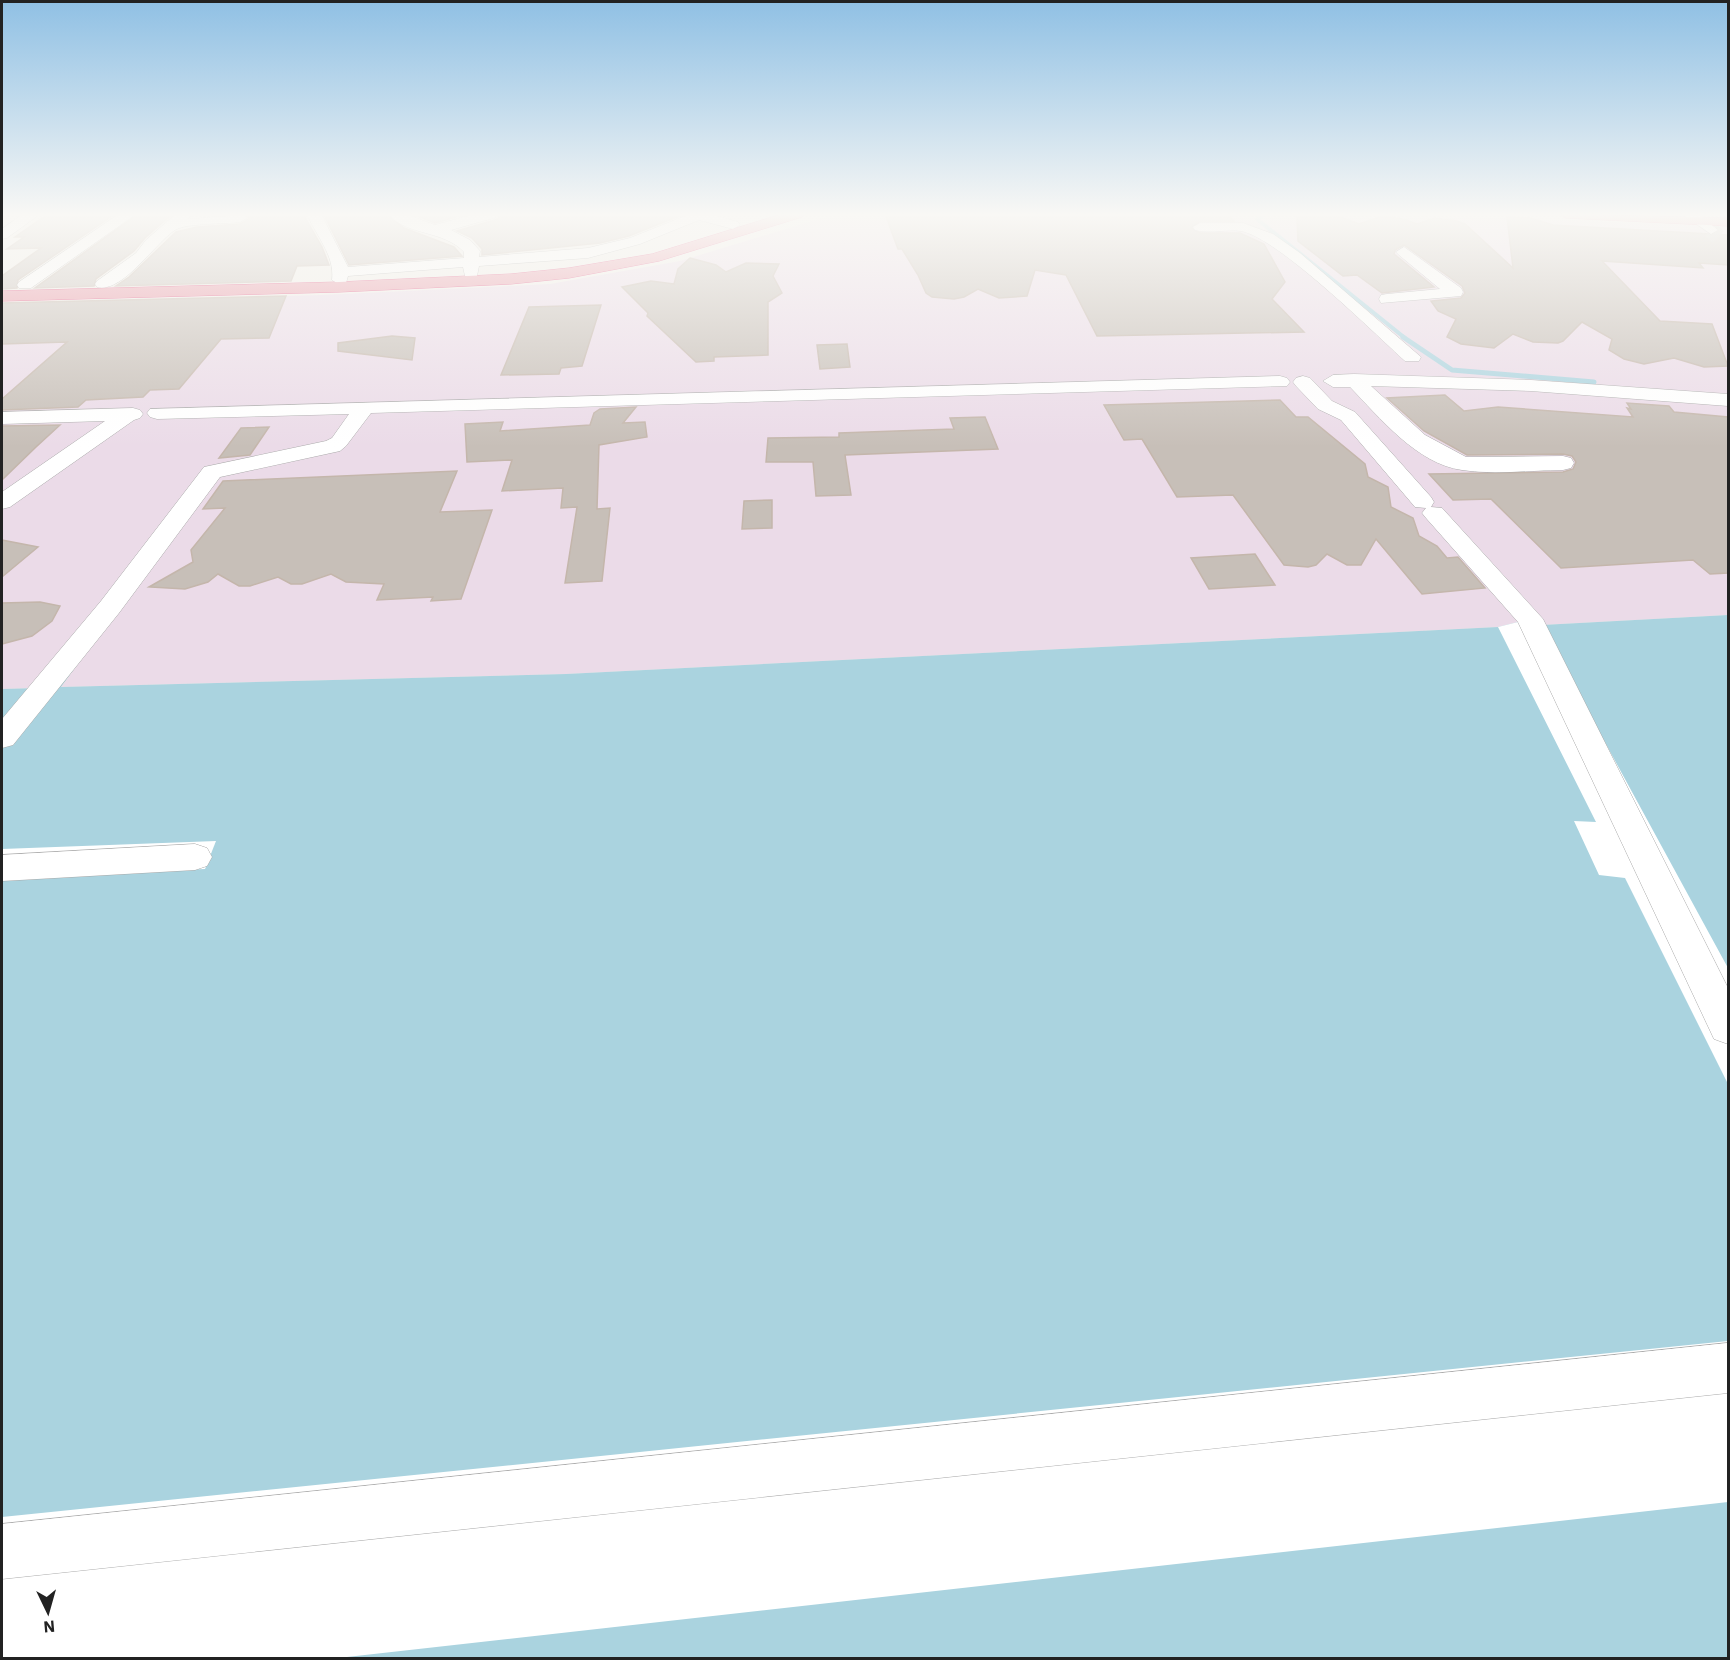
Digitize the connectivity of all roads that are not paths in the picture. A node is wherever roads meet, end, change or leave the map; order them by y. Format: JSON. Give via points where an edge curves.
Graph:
{"nodes":[{"id":1,"x":121,"y":291,"type":"edge"},
{"id":2,"x":1352,"y":291,"type":"edge"},
{"id":3,"x":1454,"y":291,"type":"edge"},
{"id":4,"x":2,"y":296,"type":"edge"},
{"id":5,"x":1366,"y":300,"type":"junction"},
{"id":6,"x":1315,"y":381,"type":"junction"},
{"id":7,"x":1439,"y":381,"type":"junction"},
{"id":8,"x":1728,"y":400,"type":"edge"},
{"id":9,"x":365,"y":407,"type":"junction"},
{"id":10,"x":145,"y":414,"type":"junction"},
{"id":11,"x":2,"y":418,"type":"edge"},
{"id":12,"x":1563,"y":463,"type":"dead end"},
{"id":13,"x":2,"y":502,"type":"edge"},
{"id":14,"x":2,"y":738,"type":"edge"},
{"id":15,"x":195,"y":857,"type":"dead end"},
{"id":16,"x":2,"y":868,"type":"edge"},
{"id":17,"x":1728,"y":1027,"type":"edge"},
{"id":18,"x":1728,"y":1368,"type":"edge"},
{"id":19,"x":2,"y":1552,"type":"edge"}],
"edges":[{"from":1,"to":4,"type":"highway"},
{"from":2,"to":5,"type":"street"},
{"from":3,"to":5,"type":"street"},
{"from":5,"to":7,"type":"street","via":[[1415,360]]},
{"from":6,"to":7,"type":"street"},
{"from":6,"to":9,"type":"street"},
{"from":6,"to":12,"type":"street","via":[[1388,415],[1430,449],[1463,464]]},
{"from":6,"to":17,"type":"street","via":[[1325,405],[1348,416],[1530,619]]},
{"from":7,"to":8,"type":"street"},
{"from":9,"to":10,"type":"street"},
{"from":9,"to":14,"type":"street","via":[[332,446],[212,472],[110,607]]},
{"from":10,"to":11,"type":"street"},
{"from":10,"to":13,"type":"street"},
{"from":15,"to":16,"type":"street"},
{"from":18,"to":19,"type":"street"}]}
